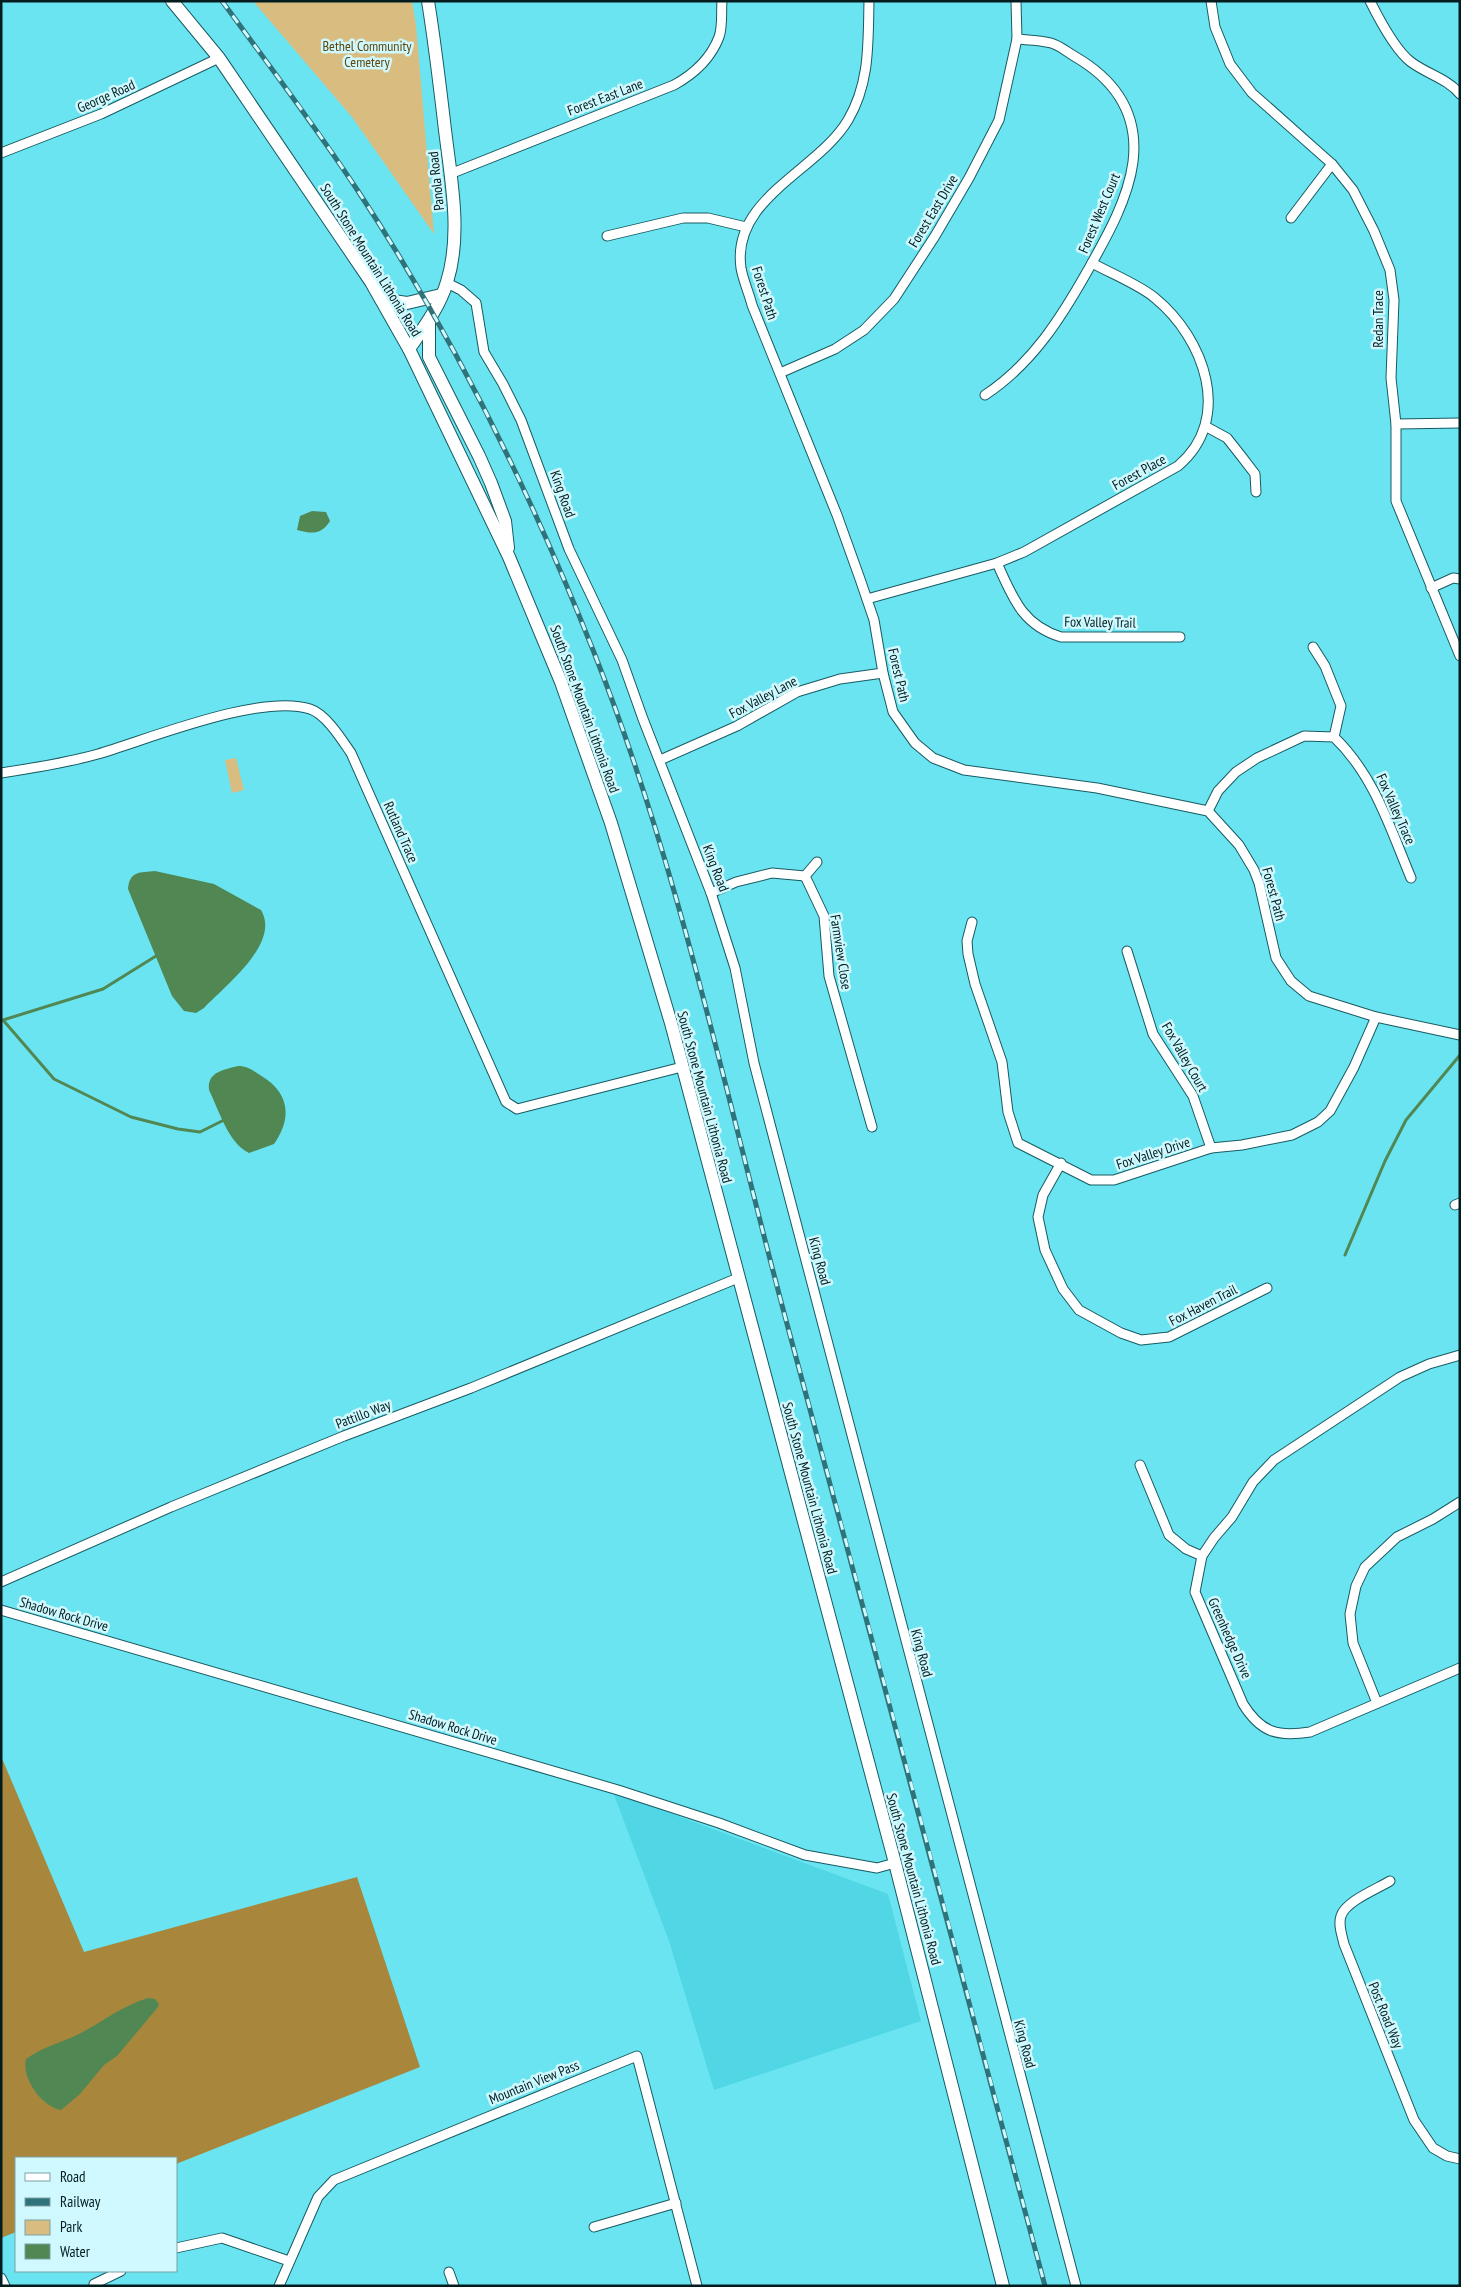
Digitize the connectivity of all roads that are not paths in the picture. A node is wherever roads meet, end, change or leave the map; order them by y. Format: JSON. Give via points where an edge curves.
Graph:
{"nodes":[{"id":1,"x":172,"y":1,"type":"edge"},
{"id":2,"x":428,"y":1,"type":"edge"},
{"id":3,"x":722,"y":1,"type":"edge"},
{"id":4,"x":869,"y":1,"type":"edge"},
{"id":5,"x":1016,"y":1,"type":"edge"},
{"id":6,"x":1211,"y":1,"type":"edge"},
{"id":7,"x":1370,"y":1,"type":"edge"},
{"id":8,"x":1017,"y":39,"type":"junction"},
{"id":9,"x":219,"y":58,"type":"junction"},
{"id":10,"x":1460,"y":94,"type":"edge"},
{"id":11,"x":1,"y":153,"type":"edge"},
{"id":12,"x":1332,"y":164,"type":"junction"},
{"id":13,"x":450,"y":174,"type":"junction"},
{"id":14,"x":1292,"y":218,"type":"dead end"},
{"id":15,"x":746,"y":228,"type":"junction"},
{"id":16,"x":607,"y":236,"type":"dead end"},
{"id":17,"x":1092,"y":263,"type":"junction"},
{"id":18,"x":371,"y":282,"type":"junction"},
{"id":19,"x":447,"y":283,"type":"junction"},
{"id":20,"x":441,"y":295,"type":"junction"},
{"id":21,"x":429,"y":319,"type":"junction"},
{"id":22,"x":409,"y":349,"type":"junction"},
{"id":23,"x":780,"y":373,"type":"junction"},
{"id":24,"x":985,"y":395,"type":"dead end"},
{"id":25,"x":1460,"y":422,"type":"edge"},
{"id":26,"x":1396,"y":424,"type":"junction"},
{"id":27,"x":1205,"y":426,"type":"junction"},
{"id":28,"x":1256,"y":492,"type":"dead end"},
{"id":29,"x":509,"y":558,"type":"junction"},
{"id":30,"x":997,"y":563,"type":"junction"},
{"id":31,"x":1460,"y":579,"type":"edge"},
{"id":32,"x":1431,"y":588,"type":"junction"},
{"id":33,"x":866,"y":598,"type":"junction"},
{"id":34,"x":1180,"y":638,"type":"dead end"},
{"id":35,"x":1313,"y":647,"type":"dead end"},
{"id":36,"x":1460,"y":656,"type":"edge"},
{"id":37,"x":883,"y":673,"type":"junction"},
{"id":38,"x":1334,"y":737,"type":"junction"},
{"id":39,"x":660,"y":760,"type":"junction"},
{"id":40,"x":1,"y":773,"type":"edge"},
{"id":41,"x":1208,"y":812,"type":"junction"},
{"id":42,"x":817,"y":862,"type":"dead end"},
{"id":43,"x":805,"y":876,"type":"junction"},
{"id":44,"x":1411,"y":878,"type":"dead end"},
{"id":45,"x":711,"y":893,"type":"junction"},
{"id":46,"x":972,"y":922,"type":"dead end"},
{"id":47,"x":1127,"y":950,"type":"dead end"},
{"id":48,"x":1376,"y":1017,"type":"junction"},
{"id":49,"x":1460,"y":1035,"type":"edge"},
{"id":50,"x":682,"y":1067,"type":"junction"},
{"id":51,"x":872,"y":1127,"type":"dead end"},
{"id":52,"x":1210,"y":1148,"type":"junction"},
{"id":53,"x":1061,"y":1163,"type":"junction"},
{"id":54,"x":738,"y":1278,"type":"junction"},
{"id":55,"x":1267,"y":1288,"type":"dead end"},
{"id":56,"x":1460,"y":1355,"type":"edge"},
{"id":57,"x":1140,"y":1465,"type":"dead end"},
{"id":58,"x":1460,"y":1502,"type":"edge"},
{"id":59,"x":1202,"y":1556,"type":"junction"},
{"id":60,"x":1,"y":1582,"type":"edge"},
{"id":61,"x":1,"y":1610,"type":"edge"},
{"id":62,"x":1460,"y":1668,"type":"edge"},
{"id":63,"x":1377,"y":1703,"type":"junction"},
{"id":64,"x":895,"y":1863,"type":"junction"},
{"id":65,"x":1390,"y":1881,"type":"dead end"},
{"id":66,"x":1460,"y":2159,"type":"edge"},
{"id":67,"x":676,"y":2203,"type":"junction"},
{"id":68,"x":594,"y":2227,"type":"dead end"},
{"id":69,"x":178,"y":2248,"type":"edge"},
{"id":70,"x":289,"y":2261,"type":"junction"},
{"id":71,"x":119,"y":2272,"type":"edge"},
{"id":72,"x":449,"y":2272,"type":"dead end"},
{"id":73,"x":1,"y":2278,"type":"edge"},
{"id":74,"x":94,"y":2284,"type":"dead end"},
{"id":75,"x":5,"y":2286,"type":"edge"},
{"id":76,"x":279,"y":2286,"type":"edge"},
{"id":77,"x":454,"y":2286,"type":"edge"},
{"id":78,"x":697,"y":2286,"type":"edge"},
{"id":79,"x":1003,"y":2286,"type":"edge"},
{"id":80,"x":1076,"y":2286,"type":"edge"}],
"edges":[{"from":1,"to":9,"type":"main road","name":"South Stone Mountain Lithonia Road"},
{"from":2,"to":13,"type":"main road","name":"Panola Road"},
{"from":3,"to":13,"type":"street","name":"Forest East Lane","via":[[719,36],[708,58],[687,78]]},
{"from":4,"to":15,"type":"street","name":"Forest Path","via":[[868,58],[854,109],[830,145],[774,190]]},
{"from":5,"to":8,"type":"street","name":"Forest East Drive"},
{"from":6,"to":12,"type":"street","name":"Redan Trace","via":[[1215,27],[1230,64],[1252,93]]},
{"from":7,"to":10,"type":"street","via":[[1410,61],[1454,87]]},
{"from":8,"to":17,"type":"street","name":"Forest West Court","via":[[1052,43],[1096,68],[1117,93],[1129,119],[1134,147],[1131,175]]},
{"from":8,"to":23,"type":"street","name":"Forest East Drive","via":[[998,120],[964,186],[894,299],[853,339]]},
{"from":9,"to":11,"type":"street","name":"George Road","via":[[101,114]]},
{"from":9,"to":18,"type":"main road","name":"South Stone Mountain Lithonia Road"},
{"from":12,"to":14,"type":"street"},
{"from":12,"to":26,"type":"street","name":"Redan Trace","via":[[1353,190],[1390,270],[1394,300],[1391,378]]},
{"from":13,"to":19,"type":"main road","name":"Panola Road","via":[[455,215]]},
{"from":15,"to":16,"type":"street","via":[[708,218],[684,218]]},
{"from":15,"to":23,"type":"street","name":"Forest Path","via":[[741,247],[741,269]]},
{"from":17,"to":24,"type":"street","name":"Forest West Court","via":[[1061,318],[1042,342],[1014,373]]},
{"from":17,"to":27,"type":"street","name":"Forest Place","via":[[1154,297],[1182,325],[1197,350],[1206,377],[1208,406]]},
{"from":18,"to":20,"type":"main road","via":[[393,300],[407,303]]},
{"from":18,"to":22,"type":"main road","name":"South Stone Mountain Lithonia Road"},
{"from":19,"to":20,"type":"main road","name":"Panola Road"},
{"from":19,"to":39,"type":"street","name":"King Road","via":[[476,303],[484,352],[521,420],[569,549],[622,660]]},
{"from":20,"to":21,"type":"main road","name":"Panola Road"},
{"from":21,"to":22,"type":"main road","name":"Panola Road"},
{"from":21,"to":29,"type":"main road","via":[[429,357],[490,483],[505,521]]},
{"from":22,"to":29,"type":"main road","name":"South Stone Mountain Lithonia Road"},
{"from":23,"to":33,"type":"street","name":"Forest Path","via":[[837,515]]},
{"from":25,"to":26,"type":"street"},
{"from":26,"to":32,"type":"street","name":"Redan Trace","via":[[1396,501]]},
{"from":27,"to":28,"type":"street","via":[[1226,438],[1242,457],[1255,474]]},
{"from":27,"to":30,"type":"street","name":"Forest Place","via":[[1188,457],[1178,466],[1024,552]]},
{"from":29,"to":50,"type":"main road","name":"South Stone Mountain Lithonia Road","via":[[561,682],[605,805]]},
{"from":30,"to":33,"type":"street","name":"Forest Place"},
{"from":30,"to":34,"type":"street","name":"Fox Valley Trail","via":[[1025,616],[1048,632],[1061,637]]},
{"from":31,"to":32,"type":"street","via":[[1452,578]]},
{"from":32,"to":36,"type":"street","name":"Redan Trace"},
{"from":33,"to":37,"type":"street","name":"Forest Path","via":[[874,620]]},
{"from":35,"to":38,"type":"street","via":[[1325,666],[1341,706]]},
{"from":37,"to":39,"type":"street","name":"Fox Valley Lane","via":[[840,678],[797,692],[738,726]]},
{"from":37,"to":41,"type":"street","name":"Forest Path","via":[[893,712],[916,743],[933,758],[964,770],[1097,788]]},
{"from":38,"to":41,"type":"street","via":[[1304,736],[1257,758],[1218,792]]},
{"from":38,"to":44,"type":"street","name":"Fox Valley Trace","via":[[1352,753],[1372,784]]},
{"from":39,"to":45,"type":"street","name":"King Road"},
{"from":40,"to":50,"type":"street","name":"Rutland Trace","via":[[96,754],[236,712],[290,704],[313,709],[338,732],[351,753],[506,1102],[517,1109],[523,1108]]},
{"from":41,"to":48,"type":"street","name":"Forest Path","via":[[1239,845],[1254,870],[1276,958],[1291,981],[1310,996]]},
{"from":42,"to":43,"type":"street"},
{"from":43,"to":45,"type":"street","via":[[772,873],[736,882]]},
{"from":43,"to":51,"type":"street","name":"Farmview Close","via":[[824,916],[828,976]]},
{"from":45,"to":80,"type":"street","name":"King Road","via":[[735,968],[754,1063]]},
{"from":46,"to":53,"type":"street","name":"Fox Valley Drive","via":[[968,954],[1002,1062],[1008,1112],[1018,1143]]},
{"from":47,"to":52,"type":"street","name":"Fox Valley Court","via":[[1153,1034],[1193,1096]]},
{"from":48,"to":49,"type":"street","name":"Forest Path"},
{"from":48,"to":52,"type":"street","name":"Fox Valley Drive","via":[[1330,1111],[1318,1122],[1292,1135]]},
{"from":50,"to":54,"type":"main road","name":"South Stone Mountain Lithonia Road"},
{"from":52,"to":53,"type":"street","name":"Fox Valley Drive","via":[[1114,1180],[1090,1180]]},
{"from":53,"to":55,"type":"street","name":"Fox Haven Trail","via":[[1043,1195],[1038,1217],[1045,1250],[1063,1289],[1079,1310],[1141,1340],[1169,1337]]},
{"from":54,"to":60,"type":"street","name":"Pattillo Way","via":[[171,1507]]},
{"from":54,"to":64,"type":"main road","name":"South Stone Mountain Lithonia Road"},
{"from":56,"to":59,"type":"street","name":"Greenhedge Drive","via":[[1400,1377],[1274,1460],[1253,1482]]},
{"from":57,"to":59,"type":"street","via":[[1169,1535],[1186,1549]]},
{"from":58,"to":63,"type":"street","via":[[1398,1537],[1365,1567],[1356,1586],[1350,1614],[1353,1643]]},
{"from":59,"to":63,"type":"street","name":"Greenhedge Drive","via":[[1195,1592],[1243,1704],[1261,1726],[1288,1736],[1310,1732]]},
{"from":61,"to":64,"type":"street","name":"Shadow Rock Drive","via":[[618,1790],[805,1855],[876,1868]]},
{"from":62,"to":63,"type":"street","name":"Greenhedge Drive"},
{"from":64,"to":79,"type":"main road","name":"South Stone Mountain Lithonia Road"},
{"from":65,"to":66,"type":"street","name":"Post Road Way","via":[[1348,1906],[1341,1916],[1344,1944],[1414,2120],[1433,2148]]},
{"from":67,"to":68,"type":"street"},
{"from":67,"to":70,"type":"street","name":"Mountain View Pass","via":[[637,2056],[334,2180],[318,2197]]},
{"from":67,"to":78,"type":"street","name":"Mountain View Pass"},
{"from":69,"to":70,"type":"street","via":[[222,2238]]},
{"from":70,"to":76,"type":"street","name":"Mountain View Pass"},
{"from":71,"to":74,"type":"street"},
{"from":72,"to":77,"type":"street"},
{"from":73,"to":75,"type":"street"}]}
